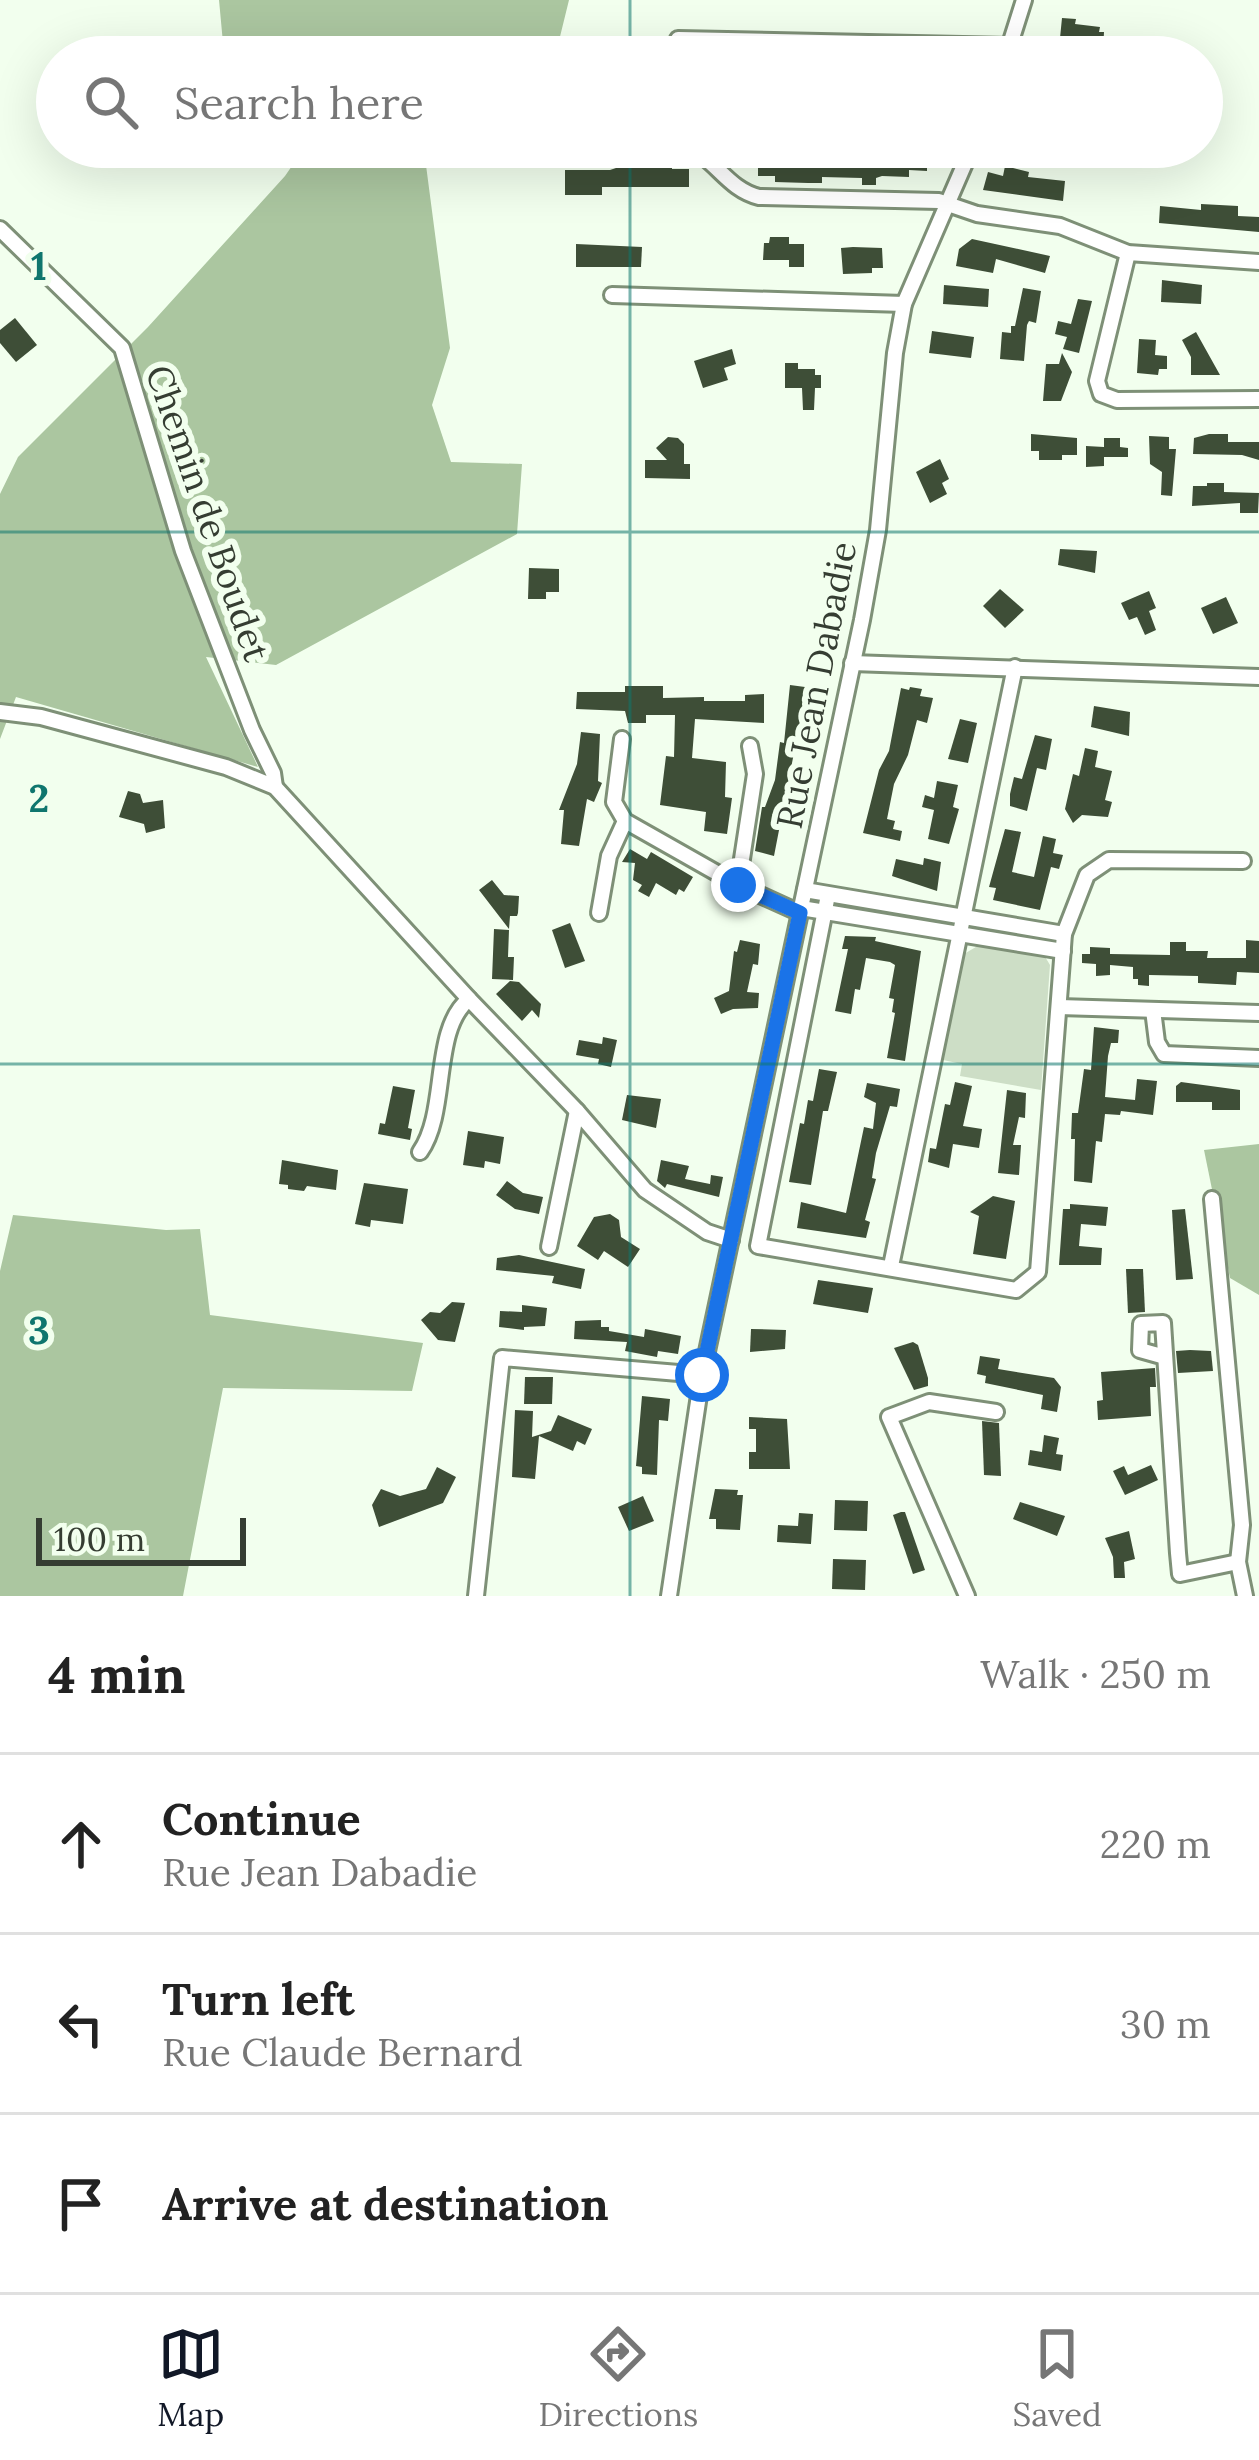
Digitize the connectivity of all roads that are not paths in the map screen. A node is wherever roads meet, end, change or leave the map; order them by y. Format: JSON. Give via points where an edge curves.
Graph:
{"nodes":[{"id":1,"x":1024,"y":0,"type":"edge"},
{"id":2,"x":1013,"y":36,"type":"edge"},
{"id":3,"x":716,"y":168,"type":"edge"},
{"id":4,"x":963,"y":168,"type":"edge"},
{"id":5,"x":947,"y":203,"type":"junction"},
{"id":6,"x":0,"y":229,"type":"edge"},
{"id":7,"x":1128,"y":253,"type":"junction"},
{"id":8,"x":1259,"y":262,"type":"edge"},
{"id":9,"x":613,"y":295,"type":"dead end"},
{"id":10,"x":904,"y":304,"type":"junction"},
{"id":11,"x":1259,"y":399,"type":"edge"},
{"id":12,"x":852,"y":663,"type":"junction"},
{"id":13,"x":1015,"y":667,"type":"junction"},
{"id":14,"x":1259,"y":676,"type":"edge"},
{"id":15,"x":0,"y":712,"type":"edge"},
{"id":16,"x":622,"y":739,"type":"dead end"},
{"id":17,"x":750,"y":746,"type":"dead end"},
{"id":18,"x":275,"y":787,"type":"junction"},
{"id":19,"x":625,"y":821,"type":"junction"},
{"id":20,"x":1243,"y":861,"type":"dead end"},
{"id":21,"x":738,"y":885,"type":"junction"},
{"id":22,"x":805,"y":890,"type":"junction"},
{"id":23,"x":828,"y":896,"type":"junction"},
{"id":24,"x":800,"y":911,"type":"junction"},
{"id":25,"x":826,"y":912,"type":"junction"},
{"id":26,"x":599,"y":913,"type":"dead end"},
{"id":27,"x":959,"y":926,"type":"junction"},
{"id":28,"x":1064,"y":934,"type":"junction"},
{"id":29,"x":1063,"y":951,"type":"junction"},
{"id":30,"x":469,"y":999,"type":"junction"},
{"id":31,"x":1059,"y":1007,"type":"junction"},
{"id":32,"x":1153,"y":1010,"type":"junction"},
{"id":33,"x":1259,"y":1013,"type":"edge"},
{"id":34,"x":1259,"y":1058,"type":"edge"},
{"id":35,"x":578,"y":1111,"type":"junction"},
{"id":36,"x":420,"y":1152,"type":"dead end"},
{"id":37,"x":1212,"y":1199,"type":"dead end"},
{"id":38,"x":731,"y":1240,"type":"junction"},
{"id":39,"x":549,"y":1247,"type":"dead end"},
{"id":40,"x":891,"y":1266,"type":"junction"},
{"id":41,"x":1166,"y":1357,"type":"dead end"},
{"id":42,"x":702,"y":1375,"type":"junction"},
{"id":43,"x":996,"y":1412,"type":"dead end"},
{"id":44,"x":1238,"y":1562,"type":"junction"},
{"id":45,"x":476,"y":1596,"type":"edge"},
{"id":46,"x":669,"y":1596,"type":"edge"},
{"id":47,"x":967,"y":1596,"type":"edge"},
{"id":48,"x":1245,"y":1596,"type":"edge"}],
"edges":[{"from":1,"to":2,"type":"street"},
{"from":3,"to":5,"type":"street","via":[[737,189],[759,196]]},
{"from":4,"to":5,"type":"street","name":"Rue Jean Dabadie"},
{"from":5,"to":7,"type":"street","via":[[1060,226]]},
{"from":5,"to":10,"type":"street","name":"Rue Jean Dabadie"},
{"from":6,"to":18,"type":"street","name":"Chemin de Boudet","via":[[122,349],[183,551]]},
{"from":7,"to":8,"type":"street"},
{"from":7,"to":11,"type":"street","via":[[1097,381],[1101,394]]},
{"from":9,"to":10,"type":"street"},
{"from":10,"to":12,"type":"street","name":"Rue Jean Dabadie","via":[[878,530]]},
{"from":12,"to":13,"type":"street"},
{"from":12,"to":22,"type":"street","name":"Rue Jean Dabadie"},
{"from":13,"to":14,"type":"street"},
{"from":13,"to":27,"type":"street"},
{"from":15,"to":18,"type":"street","via":[[203,760]]},
{"from":16,"to":19,"type":"street","via":[[614,802]]},
{"from":17,"to":21,"type":"street","via":[[755,774]]},
{"from":18,"to":30,"type":"street"},
{"from":19,"to":21,"type":"street"},
{"from":19,"to":26,"type":"street"},
{"from":20,"to":28,"type":"street","via":[[1109,860],[1088,875]]},
{"from":21,"to":24,"type":"street"},
{"from":22,"to":23,"type":"street"},
{"from":22,"to":24,"type":"street","name":"Rue Jean Dabadie"},
{"from":23,"to":25,"type":"street"},
{"from":23,"to":27,"type":"street"},
{"from":24,"to":25,"type":"street"},
{"from":24,"to":38,"type":"street","name":"Rue Jean Dabadie"},
{"from":25,"to":27,"type":"street"},
{"from":25,"to":40,"type":"street","via":[[758,1246]]},
{"from":27,"to":28,"type":"street"},
{"from":27,"to":29,"type":"street"},
{"from":27,"to":40,"type":"street"},
{"from":28,"to":29,"type":"street"},
{"from":29,"to":31,"type":"street"},
{"from":30,"to":35,"type":"street"},
{"from":30,"to":36,"type":"street","via":[[453,1017]]},
{"from":31,"to":32,"type":"street"},
{"from":31,"to":40,"type":"street","via":[[1038,1272],[1016,1290]]},
{"from":32,"to":33,"type":"street"},
{"from":32,"to":34,"type":"street","via":[[1164,1054]]},
{"from":35,"to":38,"type":"street","via":[[645,1190]]},
{"from":35,"to":39,"type":"street"},
{"from":37,"to":44,"type":"street","via":[[1242,1525]]},
{"from":38,"to":42,"type":"street","name":"Rue Jean Dabadie"},
{"from":41,"to":44,"type":"street","via":[[1180,1574]]},
{"from":42,"to":45,"type":"street","via":[[502,1358]]},
{"from":42,"to":46,"type":"street","name":"Rue Jean Dabadie"},
{"from":43,"to":47,"type":"street","via":[[929,1402],[890,1418]]},
{"from":44,"to":48,"type":"street"}]}
